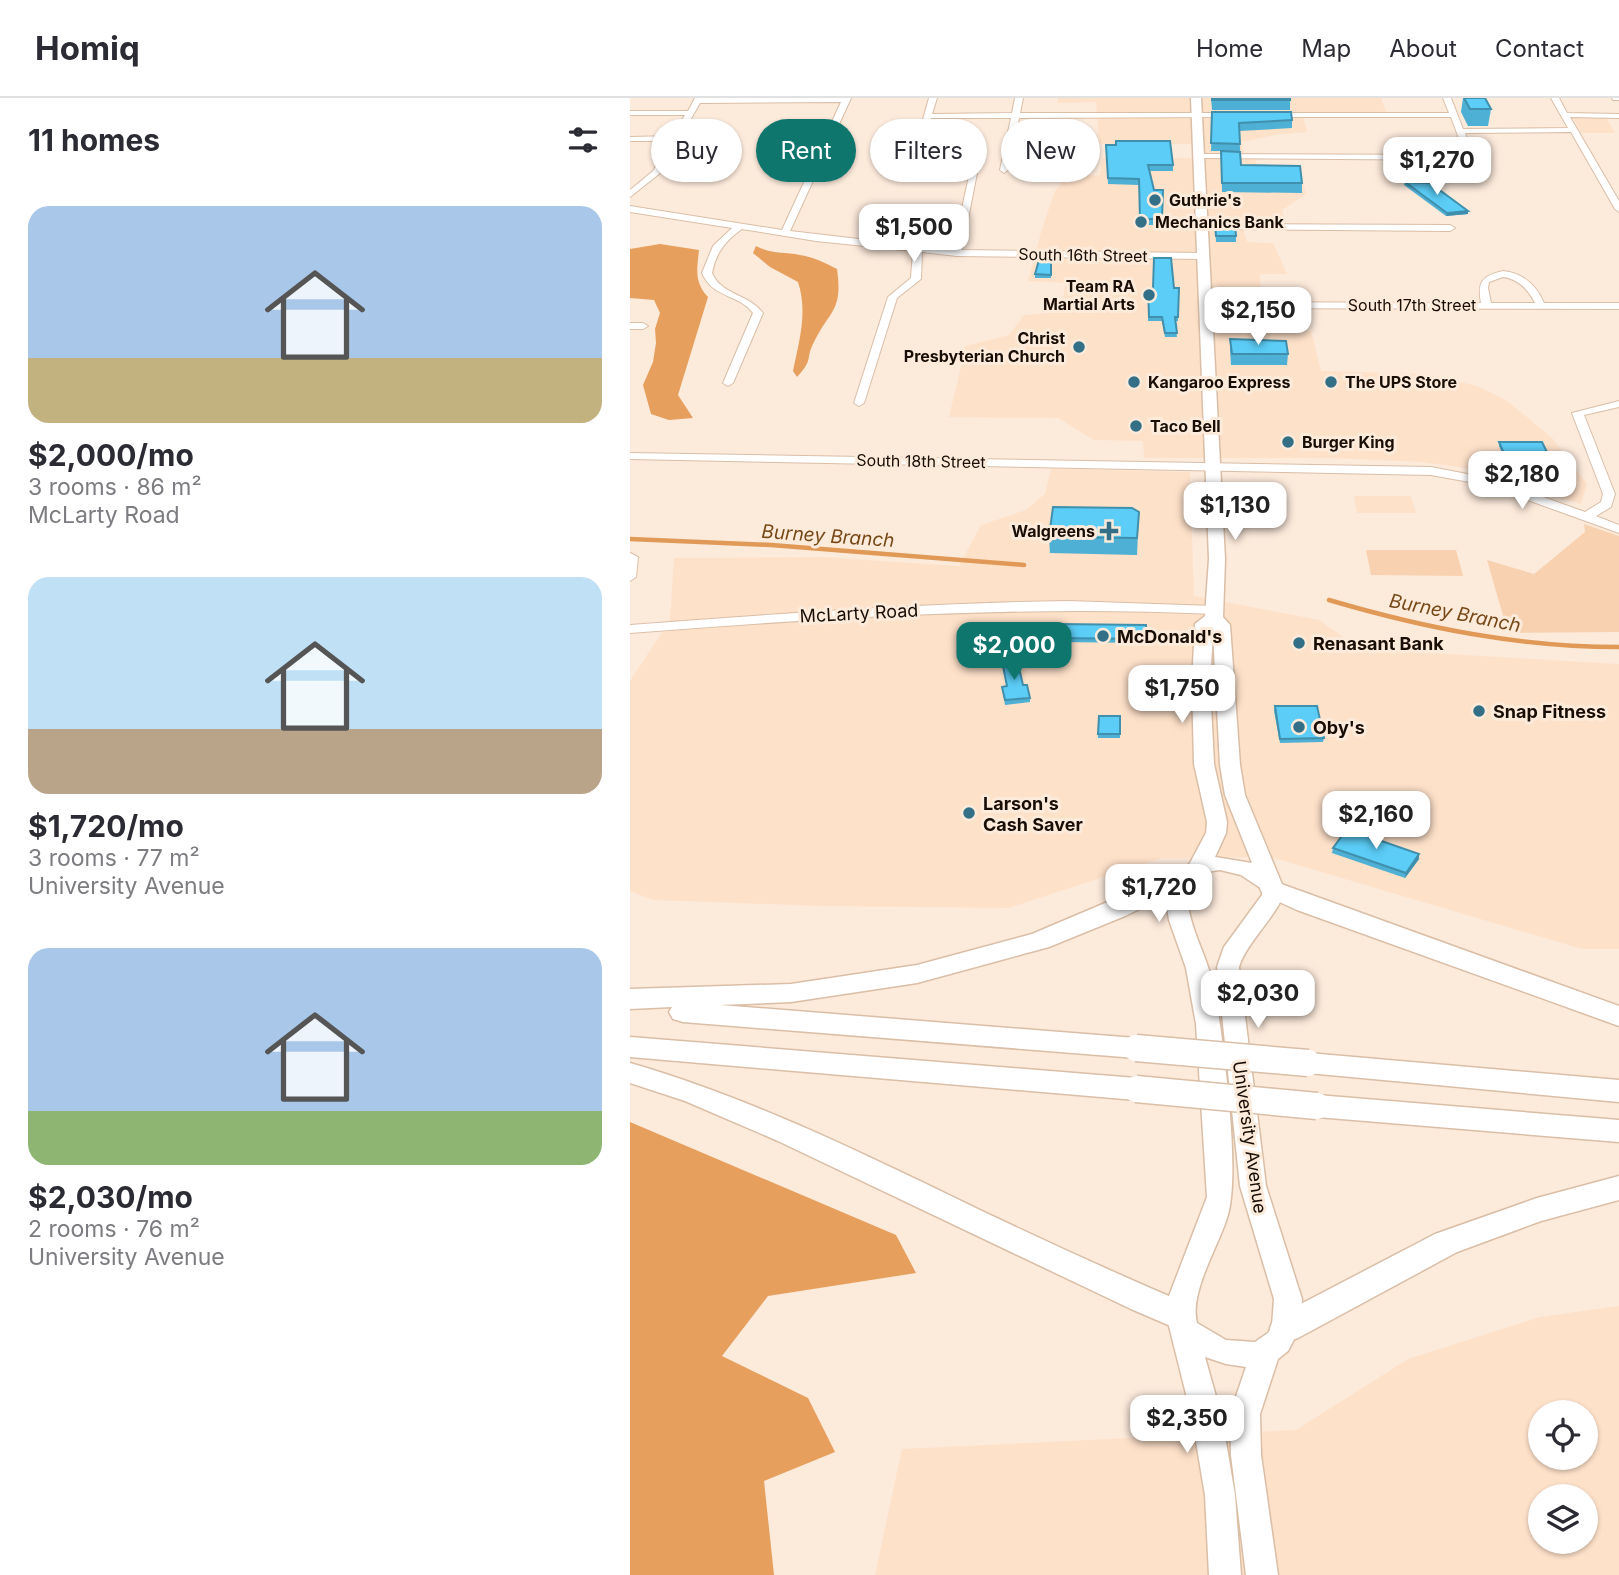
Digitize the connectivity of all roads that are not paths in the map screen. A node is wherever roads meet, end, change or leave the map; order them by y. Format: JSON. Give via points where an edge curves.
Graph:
{"nodes":[{"id":1,"x":933,"y":98,"type":"edge"},
{"id":2,"x":1019,"y":98,"type":"edge"},
{"id":3,"x":1196,"y":98,"type":"edge"},
{"id":4,"x":1447,"y":98,"type":"edge"},
{"id":5,"x":1555,"y":98,"type":"edge"},
{"id":6,"x":698,"y":99,"type":"edge"},
{"id":7,"x":846,"y":99,"type":"edge"},
{"id":8,"x":1330,"y":102,"type":"dead end"},
{"id":9,"x":630,"y":113,"type":"edge"},
{"id":10,"x":691,"y":113,"type":"junction"},
{"id":11,"x":1196,"y":115,"type":"junction"},
{"id":12,"x":1244,"y":115,"type":"edge"},
{"id":13,"x":1257,"y":115,"type":"edge"},
{"id":14,"x":1333,"y":115,"type":"junction"},
{"id":15,"x":1453,"y":115,"type":"junction"},
{"id":16,"x":1566,"y":115,"type":"junction"},
{"id":17,"x":928,"y":116,"type":"junction"},
{"id":18,"x":1016,"y":116,"type":"junction"},
{"id":19,"x":1619,"y":116,"type":"edge"},
{"id":20,"x":688,"y":119,"type":"edge"},
{"id":21,"x":1015,"y":119,"type":"edge"},
{"id":22,"x":1574,"y":130,"type":"junction"},
{"id":23,"x":1461,"y":131,"type":"junction"},
{"id":24,"x":630,"y":139,"type":"edge"},
{"id":25,"x":651,"y":139,"type":"edge"},
{"id":26,"x":1198,"y":156,"type":"junction"},
{"id":27,"x":651,"y":176,"type":"edge"},
{"id":28,"x":630,"y":194,"type":"edge"},
{"id":29,"x":630,"y":209,"type":"edge"},
{"id":30,"x":1619,"y":209,"type":"edge"},
{"id":31,"x":740,"y":226,"type":"junction"},
{"id":32,"x":1201,"y":226,"type":"junction"},
{"id":33,"x":1450,"y":228,"type":"dead end"},
{"id":34,"x":785,"y":233,"type":"junction"},
{"id":35,"x":918,"y":249,"type":"junction"},
{"id":36,"x":957,"y":253,"type":"junction"},
{"id":37,"x":1203,"y":256,"type":"junction"},
{"id":38,"x":1205,"y":305,"type":"junction"},
{"id":39,"x":1487,"y":306,"type":"junction"},
{"id":40,"x":1541,"y":306,"type":"junction"},
{"id":41,"x":1619,"y":306,"type":"edge"},
{"id":42,"x":630,"y":326,"type":"edge"},
{"id":43,"x":643,"y":326,"type":"dead end"},
{"id":44,"x":728,"y":383,"type":"dead end"},
{"id":45,"x":859,"y":402,"type":"dead end"},
{"id":46,"x":1619,"y":404,"type":"edge"},
{"id":47,"x":630,"y":456,"type":"edge"},
{"id":48,"x":1213,"y":467,"type":"junction"},
{"id":49,"x":1586,"y":517,"type":"junction"},
{"id":50,"x":1619,"y":529,"type":"edge"},
{"id":51,"x":630,"y":557,"type":"edge"},
{"id":52,"x":630,"y":577,"type":"edge"},
{"id":53,"x":1214,"y":614,"type":"junction"},
{"id":54,"x":630,"y":629,"type":"edge"},
{"id":55,"x":1192,"y":872,"type":"junction"},
{"id":56,"x":1273,"y":886,"type":"junction"},
{"id":57,"x":630,"y":999,"type":"edge"},
{"id":58,"x":630,"y":1008,"type":"edge"},
{"id":59,"x":1619,"y":1016,"type":"edge"},
{"id":60,"x":630,"y":1047,"type":"edge"},
{"id":61,"x":630,"y":1073,"type":"edge"},
{"id":62,"x":1619,"y":1091,"type":"edge"},
{"id":63,"x":1619,"y":1131,"type":"edge"},
{"id":64,"x":1619,"y":1188,"type":"edge"},
{"id":65,"x":1183,"y":1324,"type":"junction"},
{"id":66,"x":1276,"y":1339,"type":"junction"},
{"id":67,"x":1225,"y":1575,"type":"edge"},
{"id":68,"x":1262,"y":1575,"type":"edge"}],
"edges":[{"from":1,"to":17,"type":"street"},
{"from":2,"to":18,"type":"street"},
{"from":3,"to":11,"type":"main road","name":"University Avenue"},
{"from":4,"to":15,"type":"street"},
{"from":5,"to":16,"type":"street"},
{"from":6,"to":7,"type":"street"},
{"from":6,"to":10,"type":"street"},
{"from":7,"to":34,"type":"street"},
{"from":8,"to":14,"type":"street"},
{"from":9,"to":10,"type":"street"},
{"from":10,"to":20,"type":"street"},
{"from":11,"to":12,"type":"street"},
{"from":11,"to":18,"type":"street","via":[[1106,111]]},
{"from":11,"to":26,"type":"main road","name":"University Avenue"},
{"from":13,"to":14,"type":"street"},
{"from":14,"to":15,"type":"street","via":[[1389,110]]},
{"from":15,"to":23,"type":"street"},
{"from":16,"to":19,"type":"street"},
{"from":16,"to":22,"type":"street"},
{"from":17,"to":18,"type":"street"},
{"from":17,"to":36,"type":"street","via":[[912,173],[973,173]]},
{"from":18,"to":21,"type":"street"},
{"from":22,"to":23,"type":"street"},
{"from":22,"to":30,"type":"street"},
{"from":23,"to":26,"type":"street","via":[[1469,158]]},
{"from":24,"to":25,"type":"street"},
{"from":26,"to":32,"type":"main road","name":"University Avenue"},
{"from":27,"to":28,"type":"street"},
{"from":29,"to":31,"type":"street","name":"South 16th Street"},
{"from":31,"to":34,"type":"street","name":"South 16th Street"},
{"from":31,"to":44,"type":"street","via":[[713,250],[707,273],[714,286],[749,302],[758,313]]},
{"from":32,"to":33,"type":"street"},
{"from":32,"to":37,"type":"main road","name":"University Avenue"},
{"from":34,"to":35,"type":"street","name":"South 16th Street"},
{"from":35,"to":36,"type":"street","name":"South 16th Street"},
{"from":35,"to":45,"type":"street","via":[[916,279],[893,298]]},
{"from":36,"to":37,"type":"street","name":"South 16th Street"},
{"from":37,"to":38,"type":"main road","name":"University Avenue"},
{"from":38,"to":39,"type":"street","name":"South 17th Street"},
{"from":38,"to":48,"type":"main road","name":"University Avenue"},
{"from":39,"to":40,"type":"street","name":"South 17th Street"},
{"from":39,"to":40,"type":"street","via":[[1485,281],[1498,275],[1531,285]]},
{"from":40,"to":41,"type":"street","name":"South 17th Street"},
{"from":42,"to":43,"type":"street"},
{"from":46,"to":49,"type":"street","via":[[1578,413],[1609,494],[1607,504]]},
{"from":47,"to":48,"type":"street","name":"South 18th Street"},
{"from":48,"to":49,"type":"street","name":"South 18th Street","via":[[1431,471],[1489,482]]},
{"from":48,"to":53,"type":"main road","name":"University Avenue"},
{"from":49,"to":50,"type":"street","name":"South 18th Street"},
{"from":51,"to":52,"type":"street"},
{"from":53,"to":54,"type":"street","name":"McLarty Road","via":[[1013,604]]},
{"from":53,"to":55,"type":"main road","name":"University Avenue","via":[[1204,624],[1200,683],[1204,764],[1217,822],[1216,833]]},
{"from":53,"to":56,"type":"main road","name":"University Avenue","via":[[1221,625],[1234,795]]},
{"from":55,"to":56,"type":"main road","via":[[1223,864],[1254,870]]},
{"from":55,"to":57,"type":"highway","via":[[1040,941],[917,974],[791,993]]},
{"from":55,"to":65,"type":"main road","name":"University Avenue","via":[[1177,894],[1209,1026],[1220,1197],[1183,1296]]},
{"from":56,"to":59,"type":"highway","via":[[1306,904]]},
{"from":56,"to":66,"type":"main road","name":"University Avenue","via":[[1273,896],[1232,952],[1228,967],[1255,1197],[1289,1306]]},
{"from":58,"to":62,"type":"highway","bridge":true},
{"from":60,"to":63,"type":"highway","bridge":true},
{"from":61,"to":65,"type":"highway","via":[[683,1087],[751,1114]]},
{"from":64,"to":66,"type":"highway","via":[[1537,1210],[1446,1243]]},
{"from":65,"to":66,"type":"main road","via":[[1221,1353],[1245,1356]]},
{"from":65,"to":67,"type":"main road","name":"University Avenue","via":[[1207,1418],[1220,1495]]},
{"from":66,"to":68,"type":"main road","name":"University Avenue","via":[[1245,1414]]}]}
